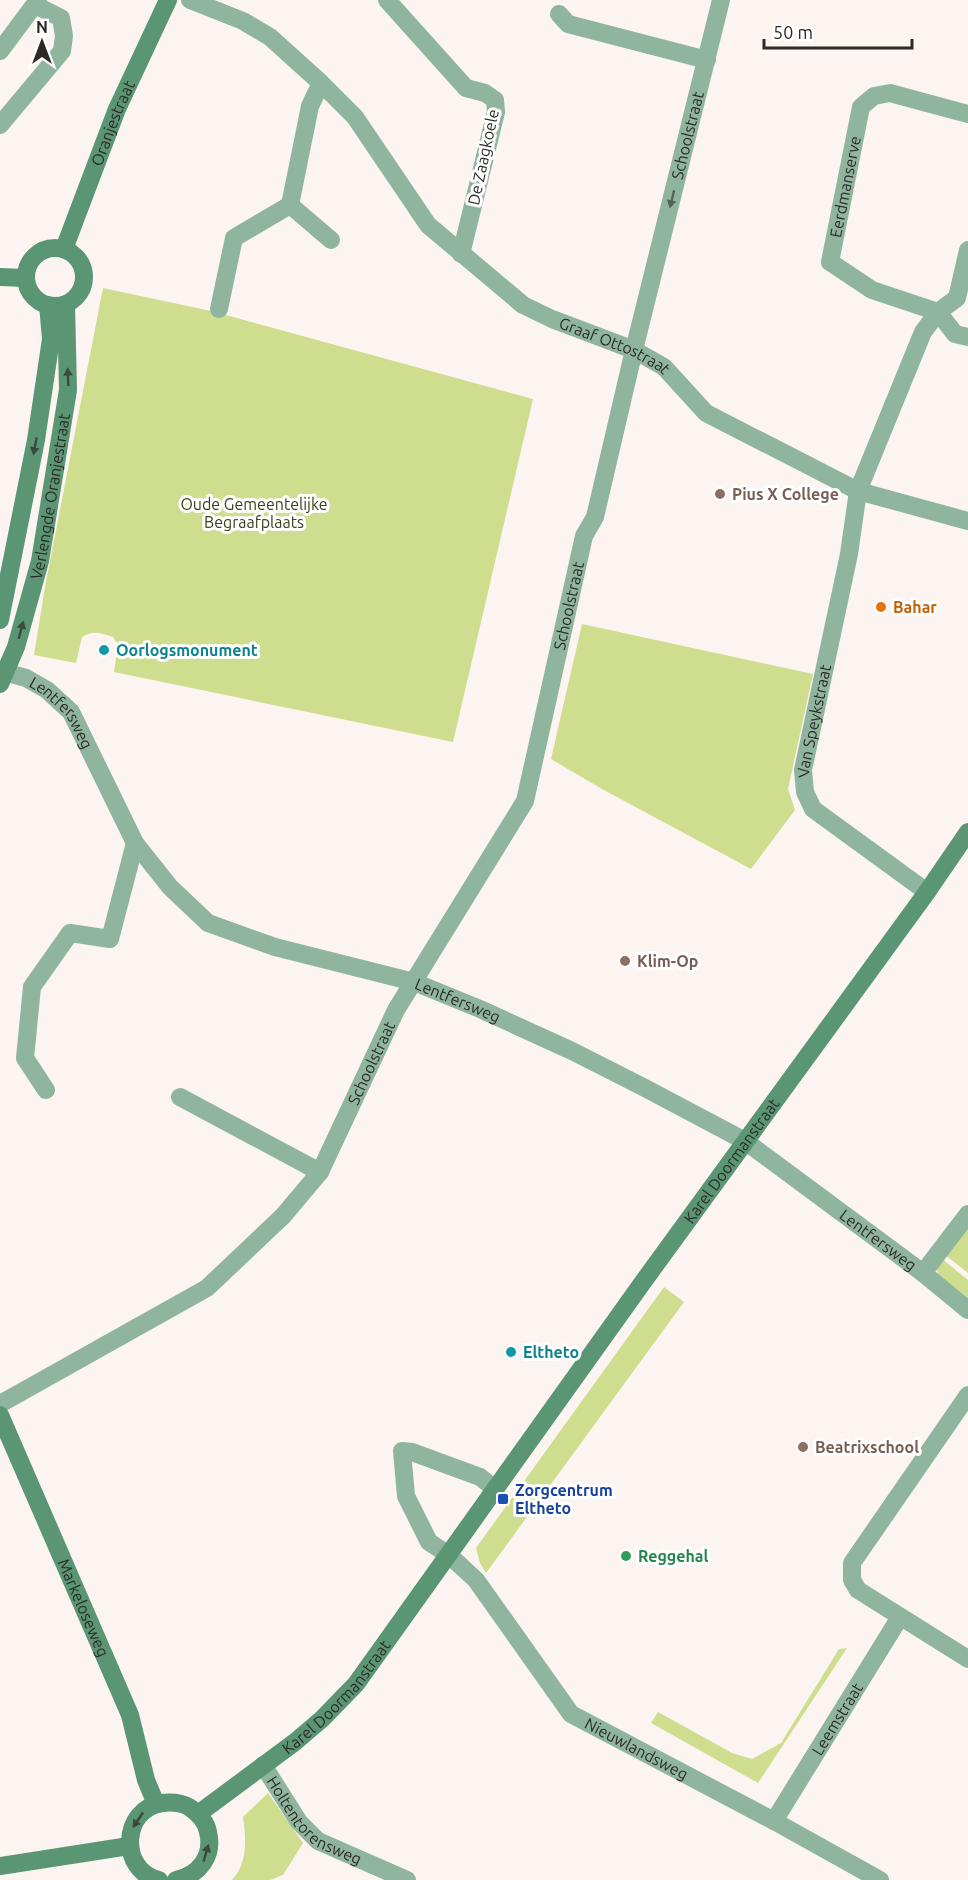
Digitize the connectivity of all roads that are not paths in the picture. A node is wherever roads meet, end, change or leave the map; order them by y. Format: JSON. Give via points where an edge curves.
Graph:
{"nodes":[{"id":1,"x":168,"y":0,"type":"edge"},
{"id":2,"x":190,"y":0,"type":"edge"},
{"id":3,"x":387,"y":0,"type":"edge"},
{"id":4,"x":721,"y":0,"type":"edge"},
{"id":5,"x":36,"y":2,"type":"edge"},
{"id":6,"x":219,"y":5,"type":"edge"},
{"id":7,"x":559,"y":14,"type":"dead end"},
{"id":8,"x":0,"y":51,"type":"edge"},
{"id":9,"x":706,"y":60,"type":"junction"},
{"id":10,"x":321,"y":83,"type":"junction"},
{"id":11,"x":968,"y":114,"type":"edge"},
{"id":12,"x":0,"y":125,"type":"edge"},
{"id":13,"x":290,"y":205,"type":"junction"},
{"id":14,"x":331,"y":240,"type":"dead end"},
{"id":15,"x":64,"y":249,"type":"junction"},
{"id":16,"x":968,"y":250,"type":"edge"},
{"id":17,"x":461,"y":254,"type":"junction"},
{"id":18,"x":0,"y":278,"type":"edge"},
{"id":19,"x":25,"y":278,"type":"junction"},
{"id":20,"x":57,"y":305,"type":"junction"},
{"id":21,"x":219,"y":309,"type":"dead end"},
{"id":22,"x":938,"y":312,"type":"junction"},
{"id":23,"x":968,"y":337,"type":"edge"},
{"id":24,"x":634,"y":350,"type":"junction"},
{"id":25,"x":858,"y":491,"type":"junction"},
{"id":26,"x":968,"y":521,"type":"edge"},
{"id":27,"x":0,"y":620,"type":"edge"},
{"id":28,"x":2,"y":676,"type":"edge"},
{"id":29,"x":968,"y":832,"type":"edge"},
{"id":30,"x":135,"y":843,"type":"junction"},
{"id":31,"x":927,"y":892,"type":"junction"},
{"id":32,"x":414,"y":982,"type":"junction"},
{"id":33,"x":46,"y":1090,"type":"dead end"},
{"id":34,"x":180,"y":1097,"type":"dead end"},
{"id":35,"x":745,"y":1142,"type":"junction"},
{"id":36,"x":320,"y":1172,"type":"junction"},
{"id":37,"x":968,"y":1214,"type":"edge"},
{"id":38,"x":923,"y":1273,"type":"junction"},
{"id":39,"x":968,"y":1310,"type":"edge"},
{"id":40,"x":968,"y":1395,"type":"edge"},
{"id":41,"x":0,"y":1404,"type":"edge"},
{"id":42,"x":0,"y":1415,"type":"edge"},
{"id":43,"x":494,"y":1488,"type":"junction"},
{"id":44,"x":449,"y":1555,"type":"junction"},
{"id":45,"x":900,"y":1617,"type":"junction"},
{"id":46,"x":968,"y":1659,"type":"edge"},
{"id":47,"x":263,"y":1765,"type":"junction"},
{"id":48,"x":156,"y":1804,"type":"junction"},
{"id":49,"x":198,"y":1814,"type":"junction"},
{"id":50,"x":774,"y":1821,"type":"junction"},
{"id":51,"x":129,"y":1846,"type":"junction"},
{"id":52,"x":0,"y":1866,"type":"edge"},
{"id":53,"x":185,"y":1879,"type":"edge"},
{"id":54,"x":159,"y":1880,"type":"edge"},
{"id":55,"x":407,"y":1880,"type":"edge"},
{"id":56,"x":880,"y":1880,"type":"edge"}],
"edges":[{"from":1,"to":15,"type":"main road","name":"Oranjestraat","via":[[117,110]]},
{"from":2,"to":6,"type":"street","name":"Graaf Ottostraat"},
{"from":3,"to":17,"type":"street","name":"De Zaagkoele","via":[[466,88],[495,100],[496,112]]},
{"from":4,"to":9,"type":"street","name":"Schoolstraat"},
{"from":5,"to":8,"type":"street"},
{"from":5,"to":12,"type":"street","via":[[61,18],[62,51]]},
{"from":6,"to":10,"type":"street","name":"Graaf Ottostraat","via":[[270,37]]},
{"from":7,"to":9,"type":"street","via":[[568,24]]},
{"from":9,"to":24,"type":"street","name":"Schoolstraat","one_way":true},
{"from":10,"to":13,"type":"street","via":[[310,106]]},
{"from":10,"to":17,"type":"street","name":"Graaf Ottostraat","via":[[356,117],[428,225]]},
{"from":11,"to":22,"type":"street","name":"Eerdmanserve","via":[[890,93],[874,96],[861,107],[830,262],[872,290]]},
{"from":13,"to":14,"type":"street"},
{"from":13,"to":21,"type":"street","via":[[234,238]]},
{"from":15,"to":19,"type":"main road","via":[[50,248],[37,253],[28,264]]},
{"from":15,"to":20,"type":"main road","via":[[74,255],[84,276],[76,298]]},
{"from":16,"to":22,"type":"street","via":[[957,298]]},
{"from":17,"to":24,"type":"street","name":"Graaf Ottostraat","via":[[523,305]]},
{"from":18,"to":19,"type":"main road"},
{"from":19,"to":20,"type":"main road","via":[[34,298]]},
{"from":20,"to":27,"type":"main road","name":"Verlengde Oranjestraat","one_way":true,"via":[[36,440]]},
{"from":28,"to":20,"type":"main road","name":"Verlengde Oranjestraat","one_way":true,"via":[[16,647],[40,561],[68,390]]},
{"from":22,"to":23,"type":"street","via":[[955,334]]},
{"from":22,"to":25,"type":"street","via":[[923,332]]},
{"from":24,"to":25,"type":"street","name":"Graaf Ottostraat","via":[[664,367],[706,413]]},
{"from":24,"to":32,"type":"street","name":"Schoolstraat","via":[[595,517],[584,536],[525,801]]},
{"from":25,"to":26,"type":"street","name":"Graaf Ottostraat"},
{"from":25,"to":31,"type":"street","name":"Van Speykstraat","via":[[803,785],[813,809]]},
{"from":28,"to":30,"type":"street","name":"Lentfersweg","via":[[26,678],[48,690],[71,712]]},
{"from":29,"to":31,"type":"main road","name":"Karel Doormanstraat"},
{"from":30,"to":32,"type":"street","name":"Lentfersweg","via":[[170,887],[208,923],[275,947]]},
{"from":30,"to":33,"type":"street","via":[[110,939],[70,933],[32,987],[25,1058]]},
{"from":31,"to":35,"type":"main road","name":"Karel Doormanstraat"},
{"from":32,"to":35,"type":"street","name":"Lentfersweg","via":[[572,1051]]},
{"from":32,"to":36,"type":"street","name":"Schoolstraat","via":[[396,1010]]},
{"from":34,"to":36,"type":"street"},
{"from":35,"to":38,"type":"street","name":"Lentfersweg"},
{"from":35,"to":43,"type":"main road","name":"Karel Doormanstraat"},
{"from":36,"to":41,"type":"street","name":"Schoolstraat","via":[[283,1216],[207,1288]]},
{"from":37,"to":38,"type":"street"},
{"from":38,"to":39,"type":"street","name":"Lentfersweg"},
{"from":40,"to":45,"type":"street","via":[[852,1563],[852,1580],[858,1590]]},
{"from":42,"to":48,"type":"main road","name":"Markeloseweg","via":[[130,1715]]},
{"from":43,"to":44,"type":"main road","name":"Karel Doormanstraat"},
{"from":43,"to":44,"type":"street","via":[[480,1478],[402,1451],[406,1496],[429,1542]]},
{"from":44,"to":47,"type":"main road","name":"Karel Doormanstraat","via":[[356,1684],[322,1719]]},
{"from":44,"to":50,"type":"street","name":"Nieuwlandsweg","via":[[476,1580],[571,1714]]},
{"from":45,"to":46,"type":"street"},
{"from":45,"to":50,"type":"street","name":"Leemstraat"},
{"from":47,"to":49,"type":"main road","name":"Karel Doormanstraat"},
{"from":47,"to":55,"type":"street","name":"Holtentorensweg","via":[[299,1822],[318,1841]]},
{"from":48,"to":49,"type":"main road","via":[[186,1805]]},
{"from":48,"to":51,"type":"main road","one_way":true,"via":[[134,1822]]},
{"from":53,"to":49,"type":"main road","one_way":true,"via":[[204,1862],[209,1849],[208,1832]]},
{"from":50,"to":56,"type":"street","name":"Nieuwlandsweg"},
{"from":51,"to":52,"type":"main road"},
{"from":51,"to":54,"type":"main road","via":[[141,1870]]}]}
